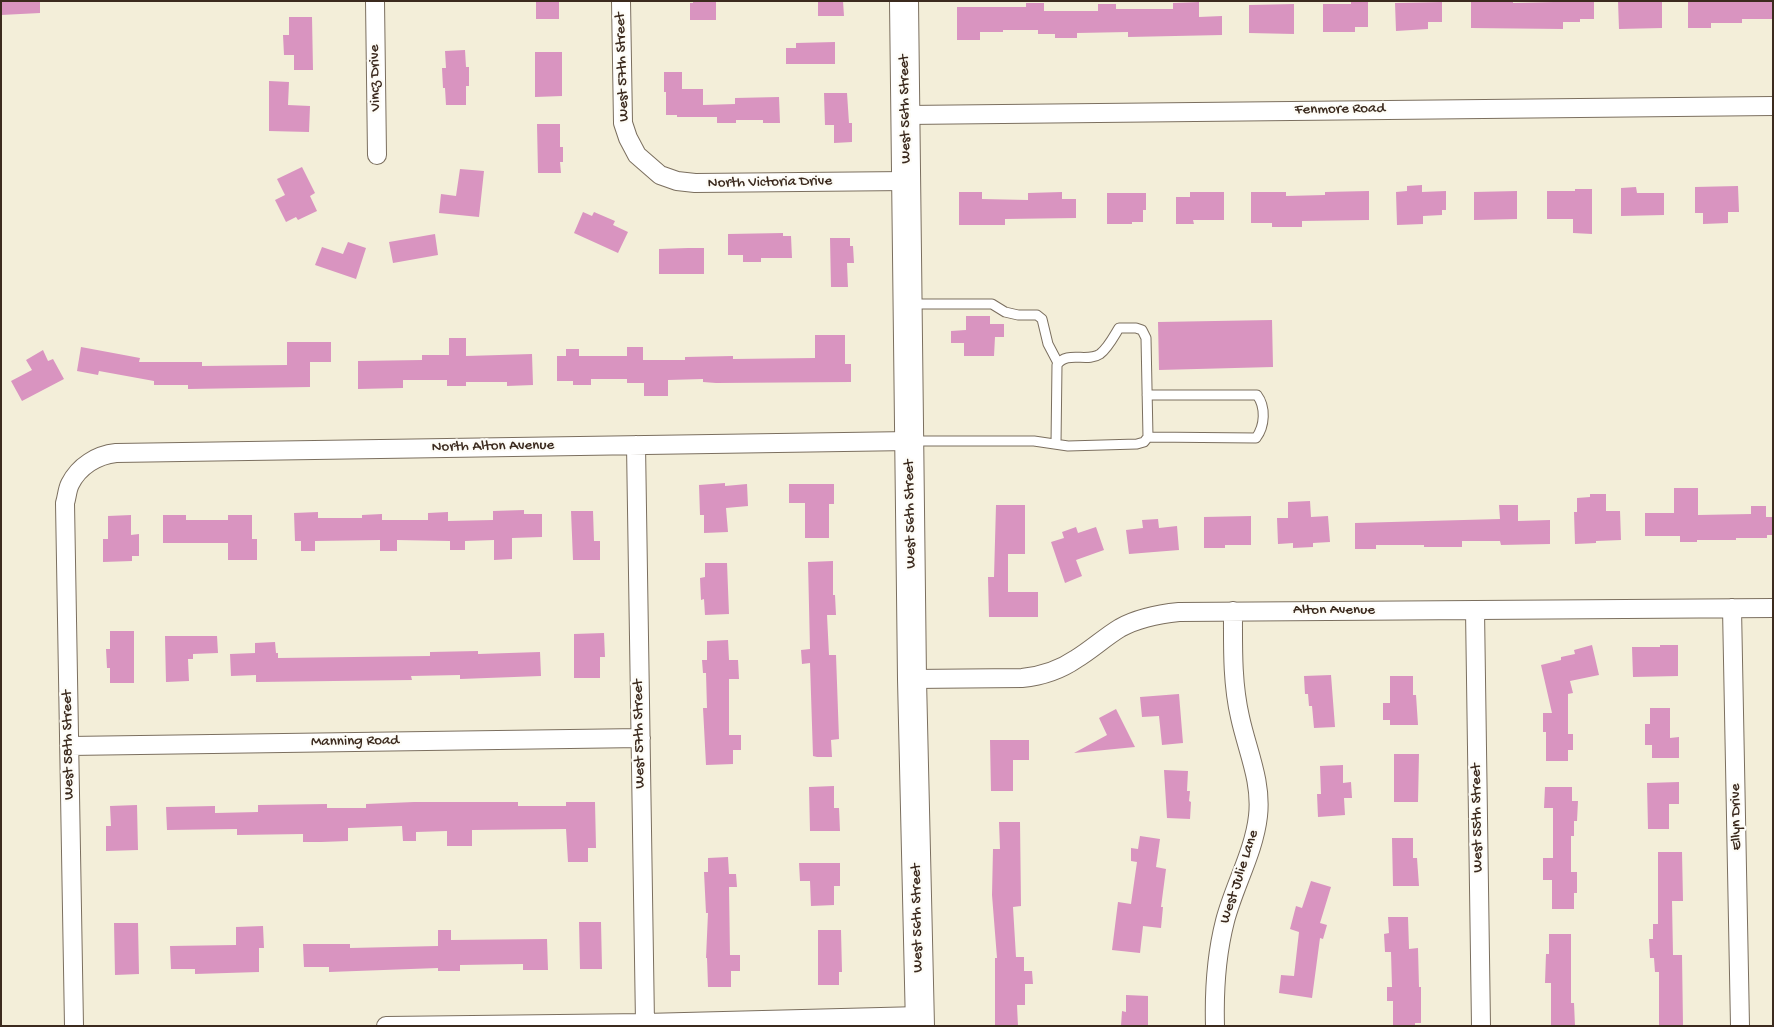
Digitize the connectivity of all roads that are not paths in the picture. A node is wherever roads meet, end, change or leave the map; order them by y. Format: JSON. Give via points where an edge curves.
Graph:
{"nodes":[{"id":1,"x":375,"y":1,"type":"edge"},
{"id":2,"x":621,"y":1,"type":"edge"},
{"id":3,"x":904,"y":1,"type":"edge"},
{"id":4,"x":1773,"y":106,"type":"edge"},
{"id":5,"x":906,"y":115,"type":"junction"},
{"id":6,"x":377,"y":155,"type":"dead end"},
{"id":7,"x":641,"y":159,"type":"joint"},
{"id":8,"x":907,"y":181,"type":"junction"},
{"id":9,"x":908,"y":304,"type":"junction"},
{"id":10,"x":1058,"y":363,"type":"junction"},
{"id":11,"x":1147,"y":395,"type":"junction"},
{"id":12,"x":1148,"y":437,"type":"junction"},
{"id":13,"x":910,"y":441,"type":"junction"},
{"id":14,"x":1056,"y":444,"type":"junction"},
{"id":15,"x":636,"y":445,"type":"junction"},
{"id":16,"x":81,"y":469,"type":"joint"},
{"id":17,"x":1732,"y":608,"type":"junction"},
{"id":18,"x":1773,"y":608,"type":"edge"},
{"id":19,"x":1475,"y":610,"type":"junction"},
{"id":20,"x":1233,"y":612,"type":"junction"},
{"id":21,"x":912,"y":679,"type":"junction"},
{"id":22,"x":640,"y":738,"type":"junction"},
{"id":23,"x":69,"y":746,"type":"junction"},
{"id":24,"x":920,"y":1021,"type":"edge"},
{"id":25,"x":645,"y":1023,"type":"junction"},
{"id":26,"x":74,"y":1026,"type":"edge"},
{"id":27,"x":386,"y":1026,"type":"edge"},
{"id":28,"x":1215,"y":1026,"type":"edge"},
{"id":29,"x":1481,"y":1026,"type":"edge"},
{"id":30,"x":1740,"y":1026,"type":"edge"}],
"edges":[{"from":1,"to":6,"type":"street","name":"Vincz Drive"},
{"from":2,"to":7,"type":"street","name":"West 57th Street","via":[[623,123]]},
{"from":3,"to":5,"type":"main road","name":"West 56th Street"},
{"from":4,"to":5,"type":"street","name":"Fenmore Road"},
{"from":5,"to":8,"type":"main road","name":"West 56th Street"},
{"from":7,"to":8,"type":"street","name":"North Victoria Drive","via":[[660,175],[689,183]]},
{"from":8,"to":9,"type":"main road","name":"West 56th Street"},
{"from":9,"to":10,"type":"lane","via":[[992,304],[1005,312],[1038,315]]},
{"from":9,"to":13,"type":"main road","name":"West 56th Street"},
{"from":10,"to":11,"type":"lane","via":[[1066,358],[1100,354],[1119,328],[1142,330],[1146,338]]},
{"from":10,"to":14,"type":"lane"},
{"from":11,"to":12,"type":"lane"},
{"from":11,"to":12,"type":"lane","via":[[1257,395],[1262,402],[1262,429],[1256,438]]},
{"from":12,"to":14,"type":"lane","via":[[1137,444]]},
{"from":13,"to":14,"type":"lane","via":[[1034,440]]},
{"from":13,"to":15,"type":"street","name":"North Alton Avenue"},
{"from":13,"to":21,"type":"main road","name":"West 56th Street"},
{"from":15,"to":16,"type":"street","name":"North Alton Avenue","via":[[116,453],[97,458]]},
{"from":15,"to":22,"type":"street","name":"West 57th Street"},
{"from":16,"to":23,"type":"street","name":"West 58th Street","via":[[70,484],[65,503]]},
{"from":17,"to":18,"type":"street","name":"Alton Avenue"},
{"from":17,"to":19,"type":"street","name":"Alton Avenue"},
{"from":17,"to":30,"type":"street","name":"Ellyn Drive"},
{"from":19,"to":20,"type":"street","name":"Alton Avenue"},
{"from":19,"to":29,"type":"street","name":"West 55th Street"},
{"from":20,"to":21,"type":"street","name":"Alton Avenue","via":[[1179,612],[1142,619],[1120,629],[1072,662],[1037,676]]},
{"from":20,"to":28,"type":"street","name":"West Julie Lane","via":[[1234,682],[1240,718],[1255,768],[1259,815],[1221,935],[1215,980]]},
{"from":21,"to":24,"type":"main road","name":"West 56th Street"},
{"from":22,"to":23,"type":"street","name":"Manning Road"},
{"from":22,"to":25,"type":"street","name":"West 57th Street"},
{"from":23,"to":26,"type":"street","name":"West 58th Street"},
{"from":24,"to":25,"type":"street"},
{"from":25,"to":27,"type":"street"}]}
